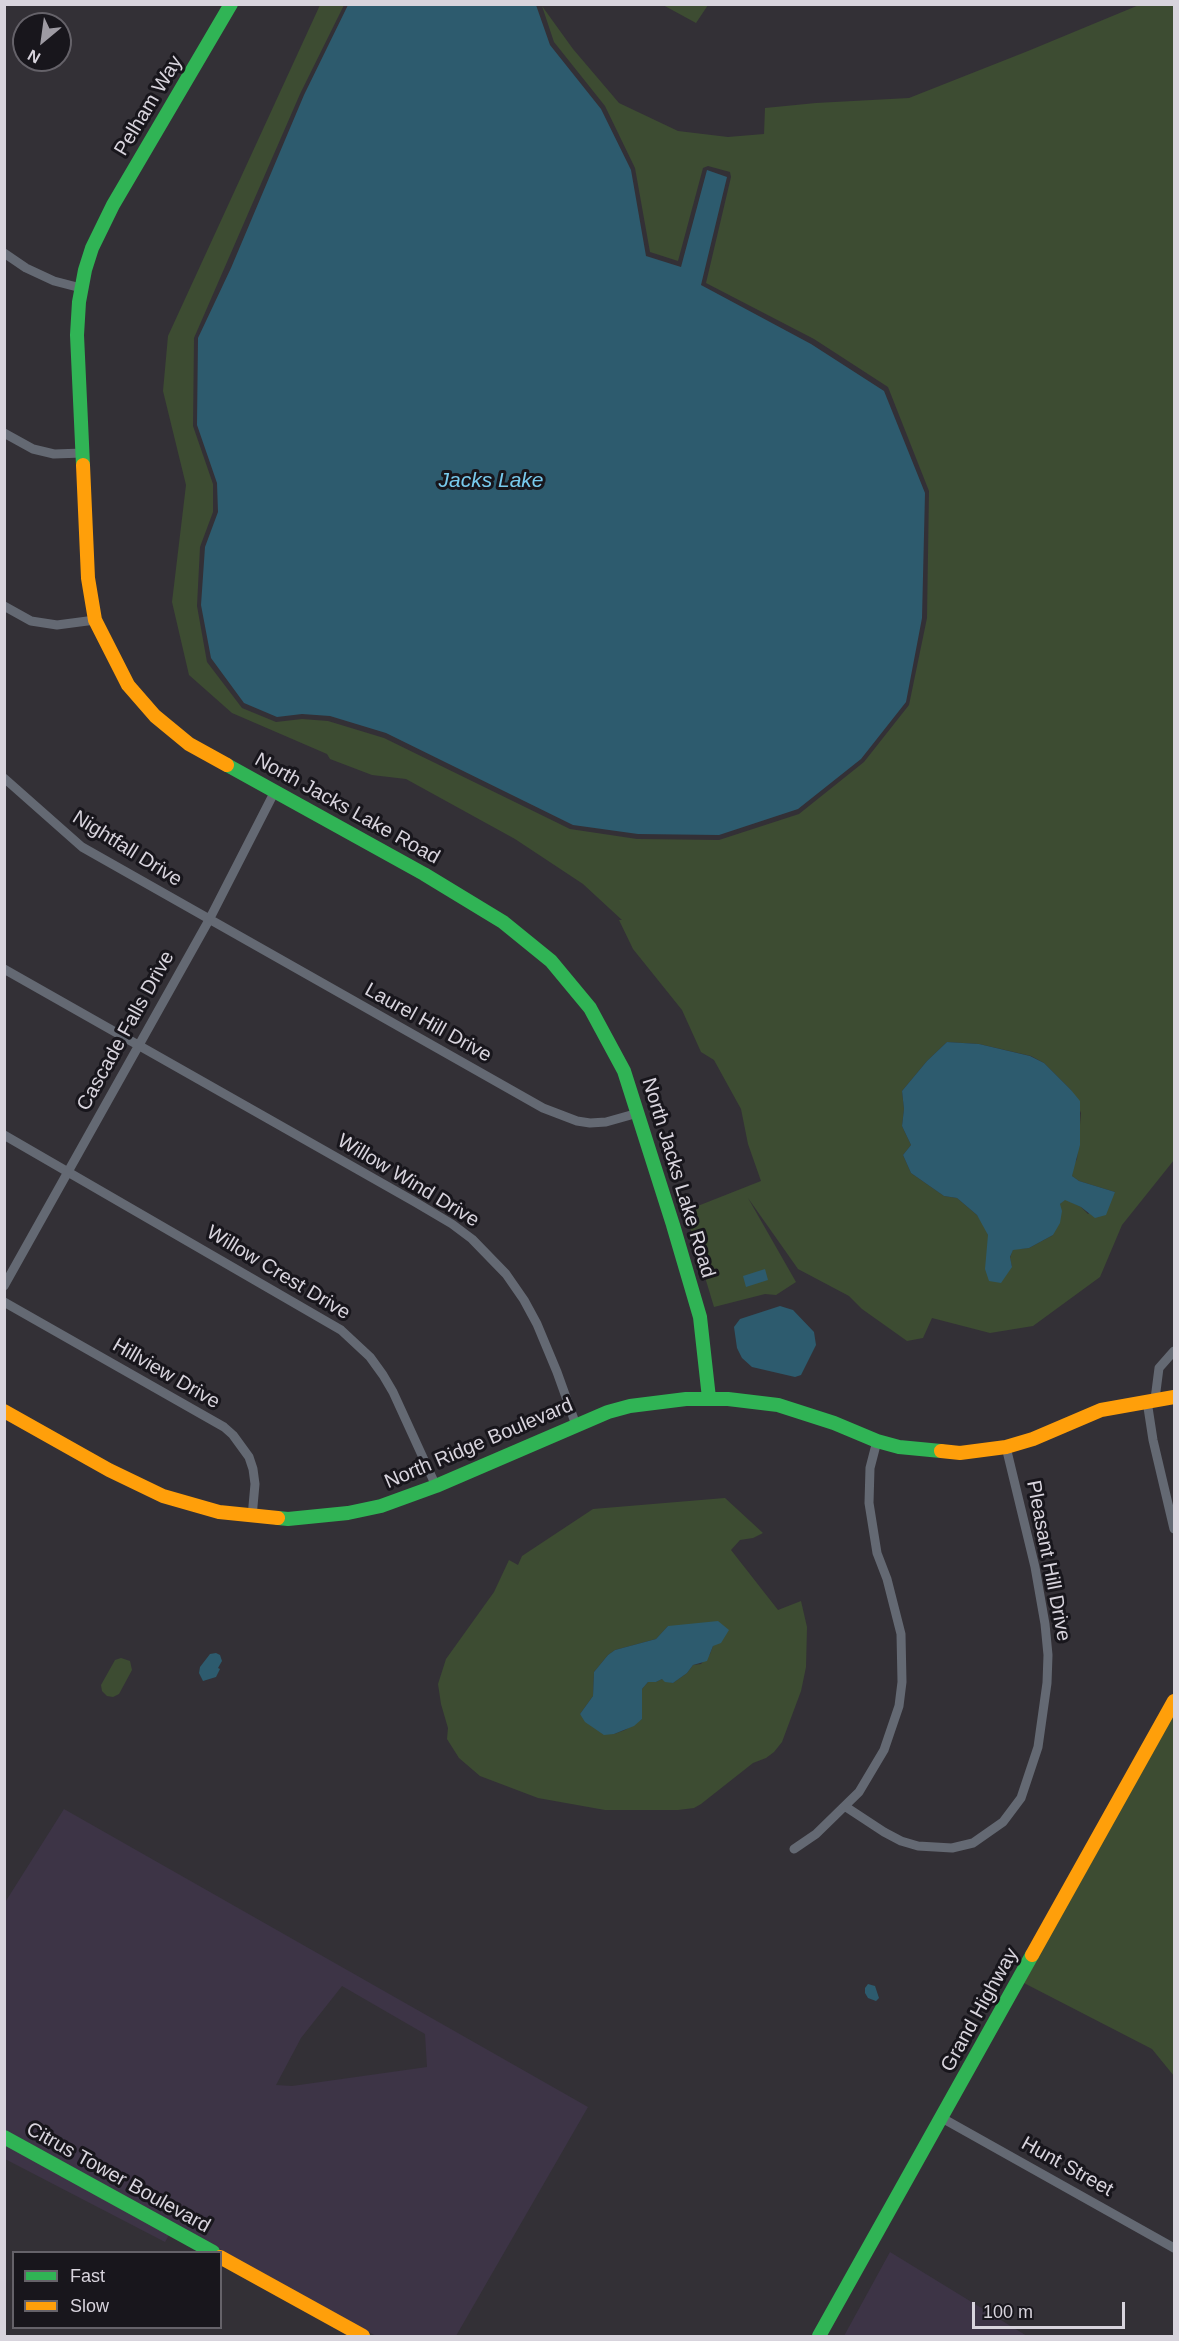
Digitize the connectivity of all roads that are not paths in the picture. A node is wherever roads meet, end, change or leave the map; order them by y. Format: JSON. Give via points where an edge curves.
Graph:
{"nodes":[{"id":1,"x":231,"y":4,"type":"edge"},
{"id":2,"x":101,"y":228,"type":"joint"},
{"id":3,"x":4,"y":253,"type":"edge"},
{"id":4,"x":81,"y":288,"type":"junction"},
{"id":5,"x":4,"y":433,"type":"edge"},
{"id":6,"x":83,"y":453,"type":"junction"},
{"id":7,"x":4,"y":606,"type":"edge"},
{"id":8,"x":95,"y":620,"type":"junction"},
{"id":9,"x":4,"y":778,"type":"edge"},
{"id":10,"x":275,"y":791,"type":"junction"},
{"id":11,"x":209,"y":920,"type":"junction"},
{"id":12,"x":4,"y":969,"type":"edge"},
{"id":13,"x":138,"y":1046,"type":"junction"},
{"id":14,"x":638,"y":1113,"type":"junction"},
{"id":15,"x":4,"y":1136,"type":"edge"},
{"id":16,"x":68,"y":1172,"type":"junction"},
{"id":17,"x":4,"y":1286,"type":"edge"},
{"id":18,"x":4,"y":1302,"type":"edge"},
{"id":19,"x":1174,"y":1351,"type":"edge"},
{"id":20,"x":1174,"y":1397,"type":"edge"},
{"id":21,"x":709,"y":1398,"type":"junction"},
{"id":22,"x":1151,"y":1400,"type":"junction"},
{"id":23,"x":4,"y":1411,"type":"edge"},
{"id":24,"x":576,"y":1425,"type":"junction"},
{"id":25,"x":877,"y":1441,"type":"junction"},
{"id":26,"x":1006,"y":1448,"type":"junction"},
{"id":27,"x":436,"y":1486,"type":"junction"},
{"id":28,"x":252,"y":1517,"type":"junction"},
{"id":29,"x":1174,"y":1529,"type":"edge"},
{"id":30,"x":1174,"y":1701,"type":"edge"},
{"id":31,"x":846,"y":1807,"type":"junction"},
{"id":32,"x":794,"y":1849,"type":"dead end"},
{"id":33,"x":942,"y":2118,"type":"junction"},
{"id":34,"x":4,"y":2137,"type":"edge"},
{"id":35,"x":1174,"y":2248,"type":"edge"},
{"id":36,"x":209,"y":2251,"type":"edge"},
{"id":37,"x":222,"y":2258,"type":"edge"},
{"id":38,"x":363,"y":2337,"type":"edge"},
{"id":39,"x":819,"y":2337,"type":"edge"}],
"edges":[{"from":1,"to":2,"type":"street","name":"Pelham Way"},
{"from":2,"to":4,"type":"street","name":"North Jacks Lake Road"},
{"from":3,"to":4,"type":"street","via":[[54,281]]},
{"from":4,"to":6,"type":"street","name":"North Jacks Lake Road","via":[[76,335]]},
{"from":5,"to":6,"type":"street","via":[[33,449],[54,454]]},
{"from":6,"to":8,"type":"street","name":"North Jacks Lake Road","via":[[88,579]]},
{"from":7,"to":8,"type":"street","via":[[31,621],[57,625]]},
{"from":8,"to":10,"type":"street","name":"North Jacks Lake Road","via":[[128,685],[155,716],[189,744]]},
{"from":9,"to":11,"type":"street","name":"Nightfall Drive","via":[[82,847]]},
{"from":10,"to":11,"type":"street","name":"Cascade Falls Drive"},
{"from":10,"to":14,"type":"street","name":"North Jacks Lake Road","via":[[478,906],[551,961],[590,1008],[624,1071]]},
{"from":11,"to":13,"type":"street","name":"Cascade Falls Drive"},
{"from":11,"to":14,"type":"street","name":"Laurel Hill Drive","via":[[560,1116],[590,1123]]},
{"from":12,"to":13,"type":"street","name":"Willow Wind Drive"},
{"from":13,"to":16,"type":"street","name":"Cascade Falls Drive"},
{"from":13,"to":24,"type":"street","name":"Willow Wind Drive","via":[[415,1202],[472,1239],[506,1274],[537,1324]]},
{"from":14,"to":21,"type":"street","name":"North Jacks Lake Road","via":[[699,1317]]},
{"from":15,"to":16,"type":"street","name":"Willow Crest Drive"},
{"from":16,"to":17,"type":"street","name":"Cascade Falls Drive"},
{"from":16,"to":27,"type":"street","name":"Willow Crest Drive","via":[[349,1336],[388,1383]]},
{"from":18,"to":28,"type":"street","name":"Hillview Drive","via":[[224,1427],[249,1457],[253,1469]]},
{"from":19,"to":22,"type":"street","via":[[1159,1368]]},
{"from":20,"to":22,"type":"street"},
{"from":21,"to":24,"type":"street","name":"North Ridge Boulevard","via":[[630,1406]]},
{"from":21,"to":25,"type":"street","name":"North Ridge Boulevard","via":[[778,1406]]},
{"from":22,"to":26,"type":"street","via":[[1101,1410]]},
{"from":22,"to":29,"type":"street","via":[[1153,1440]]},
{"from":23,"to":28,"type":"street","name":"North Ridge Boulevard","via":[[163,1496]]},
{"from":24,"to":27,"type":"street","name":"North Ridge Boulevard"},
{"from":25,"to":26,"type":"street","via":[[960,1453]]},
{"from":25,"to":31,"type":"street","via":[[870,1468],[869,1503],[877,1553],[901,1634],[902,1682],[899,1706],[884,1750],[874,1771]]},
{"from":26,"to":31,"type":"street","name":"Pleasant Hill Drive","via":[[1035,1567],[1048,1655],[1038,1747],[1021,1798],[1003,1822],[973,1843],[952,1848],[918,1846],[901,1840]]},
{"from":27,"to":28,"type":"street","name":"North Ridge Boulevard","via":[[348,1514],[288,1519]]},
{"from":30,"to":33,"type":"street","name":"Grand Highway"},
{"from":31,"to":32,"type":"street"},
{"from":33,"to":35,"type":"street","name":"Hunt Street"},
{"from":33,"to":39,"type":"street","name":"Grand Highway"},
{"from":34,"to":36,"type":"street","name":"Citrus Tower Boulevard"},
{"from":37,"to":38,"type":"street","name":"Citrus Tower Boulevard"}]}
